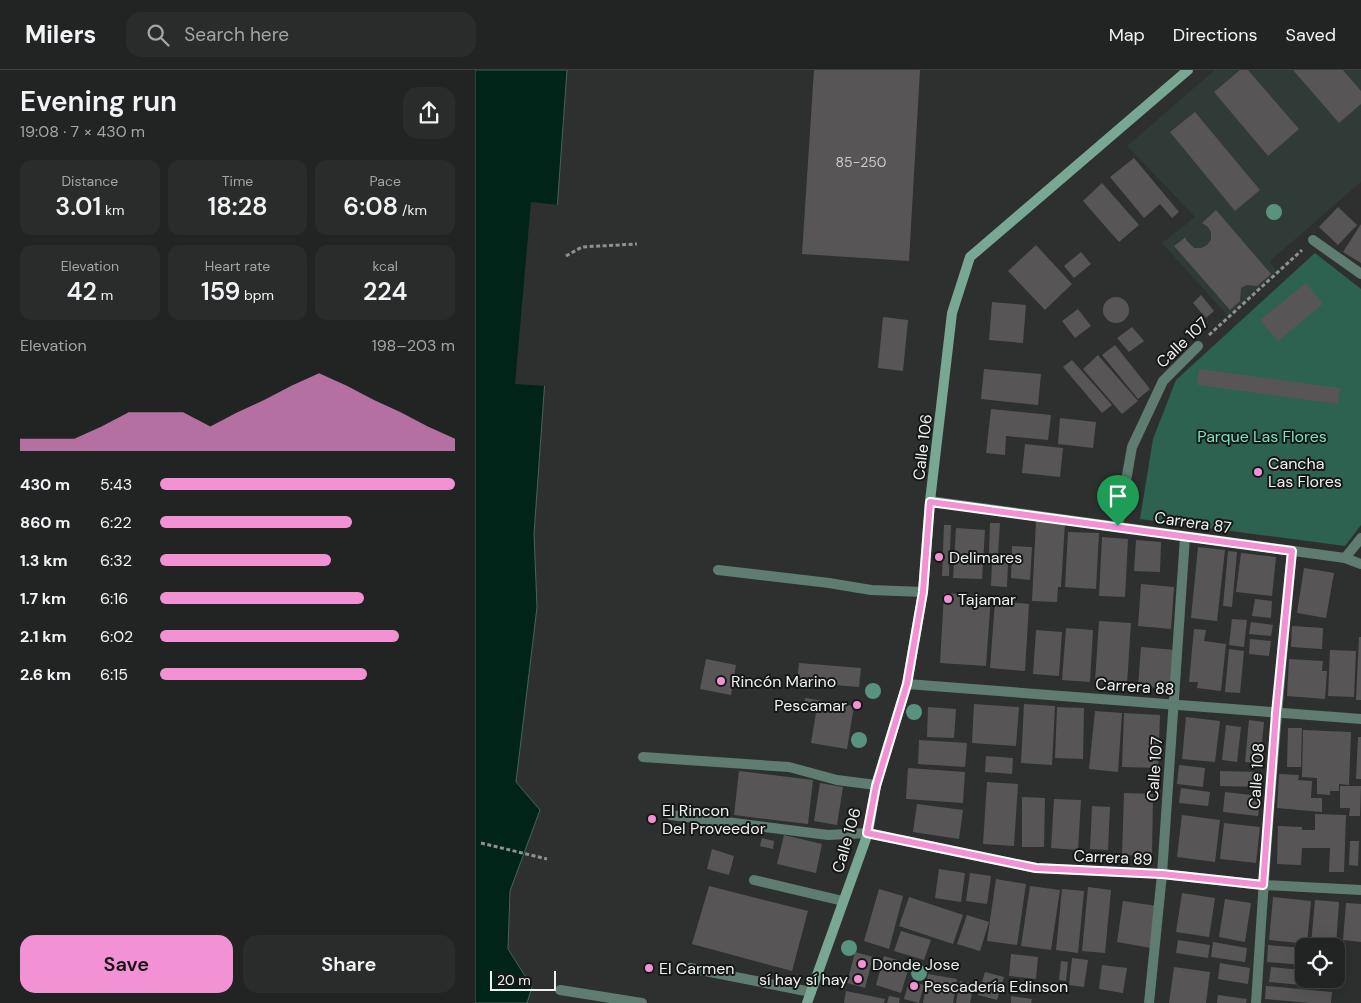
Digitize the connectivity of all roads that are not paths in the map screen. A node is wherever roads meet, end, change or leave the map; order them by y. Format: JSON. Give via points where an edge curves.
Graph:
{"nodes":[{"id":1,"x":1188,"y":70,"type":"edge"},
{"id":2,"x":1313,"y":240,"type":"road end"},
{"id":3,"x":1361,"y":274,"type":"edge"},
{"id":4,"x":1198,"y":346,"type":"road end"},
{"id":5,"x":930,"y":502,"type":"junction"},
{"id":6,"x":1118,"y":526,"type":"junction"},
{"id":7,"x":1185,"y":537,"type":"junction"},
{"id":8,"x":1361,"y":538,"type":"edge"},
{"id":9,"x":1292,"y":551,"type":"junction"},
{"id":10,"x":1345,"y":558,"type":"junction"},
{"id":11,"x":1361,"y":564,"type":"edge"},
{"id":12,"x":718,"y":570,"type":"dead end"},
{"id":13,"x":923,"y":592,"type":"junction"},
{"id":14,"x":907,"y":684,"type":"junction"},
{"id":15,"x":1173,"y":704,"type":"junction"},
{"id":16,"x":1276,"y":713,"type":"junction"},
{"id":17,"x":1361,"y":719,"type":"edge"},
{"id":18,"x":643,"y":757,"type":"dead end"},
{"id":19,"x":876,"y":786,"type":"junction"},
{"id":20,"x":671,"y":815,"type":"dead end"},
{"id":21,"x":867,"y":833,"type":"junction"},
{"id":22,"x":1162,"y":874,"type":"junction"},
{"id":23,"x":754,"y":880,"type":"dead end"},
{"id":24,"x":1263,"y":885,"type":"junction"},
{"id":25,"x":1361,"y":890,"type":"edge"},
{"id":26,"x":843,"y":901,"type":"junction"},
{"id":27,"x":690,"y":968,"type":"dead end"},
{"id":28,"x":560,"y":990,"type":"dead end"},
{"id":29,"x":811,"y":992,"type":"junction"},
{"id":30,"x":642,"y":1003,"type":"edge"},
{"id":31,"x":807,"y":1003,"type":"edge"},
{"id":32,"x":1149,"y":1003,"type":"edge"},
{"id":33,"x":1256,"y":1003,"type":"edge"}],
"edges":[{"from":1,"to":5,"type":"street","name":"Calle 106","via":[[970,257],[952,313]]},
{"from":2,"to":3,"type":"street"},
{"from":4,"to":6,"type":"street","name":"Calle 107","via":[[1163,381],[1132,447]]},
{"from":5,"to":6,"type":"street","name":"Carrera 87"},
{"from":5,"to":13,"type":"street","name":"Calle 106"},
{"from":6,"to":7,"type":"street","name":"Carrera 87"},
{"from":7,"to":9,"type":"street","name":"Carrera 87"},
{"from":7,"to":15,"type":"street","name":"Calle 107"},
{"from":8,"to":10,"type":"street"},
{"from":9,"to":10,"type":"street","name":"Carrera 87"},
{"from":9,"to":16,"type":"street","name":"Calle 108"},
{"from":10,"to":11,"type":"street","name":"Carrera 87"},
{"from":12,"to":13,"type":"street","via":[[871,590]]},
{"from":13,"to":14,"type":"street","name":"Calle 106"},
{"from":14,"to":15,"type":"street","name":"Carrera 88"},
{"from":14,"to":19,"type":"street","name":"Calle 106"},
{"from":15,"to":16,"type":"street","name":"Carrera 88"},
{"from":15,"to":22,"type":"street","name":"Calle 107"},
{"from":16,"to":17,"type":"street","name":"Carrera 88"},
{"from":16,"to":24,"type":"street","name":"Calle 108"},
{"from":18,"to":19,"type":"street","via":[[789,768]]},
{"from":19,"to":21,"type":"street","name":"Calle 106"},
{"from":20,"to":21,"type":"street","name":"Carrera 89","via":[[828,835]]},
{"from":21,"to":22,"type":"street","name":"Carrera 89","via":[[1036,868]]},
{"from":21,"to":26,"type":"street","name":"Calle 106"},
{"from":22,"to":24,"type":"street","name":"Carrera 89"},
{"from":22,"to":32,"type":"street","name":"Calle 107"},
{"from":23,"to":26,"type":"street"},
{"from":24,"to":25,"type":"street","name":"Carrera 89"},
{"from":24,"to":33,"type":"street","name":"Calle 108"},
{"from":26,"to":29,"type":"street","name":"Calle 106"},
{"from":27,"to":29,"type":"street"},
{"from":28,"to":30,"type":"street"},
{"from":29,"to":31,"type":"street","name":"Calle 106"}]}
